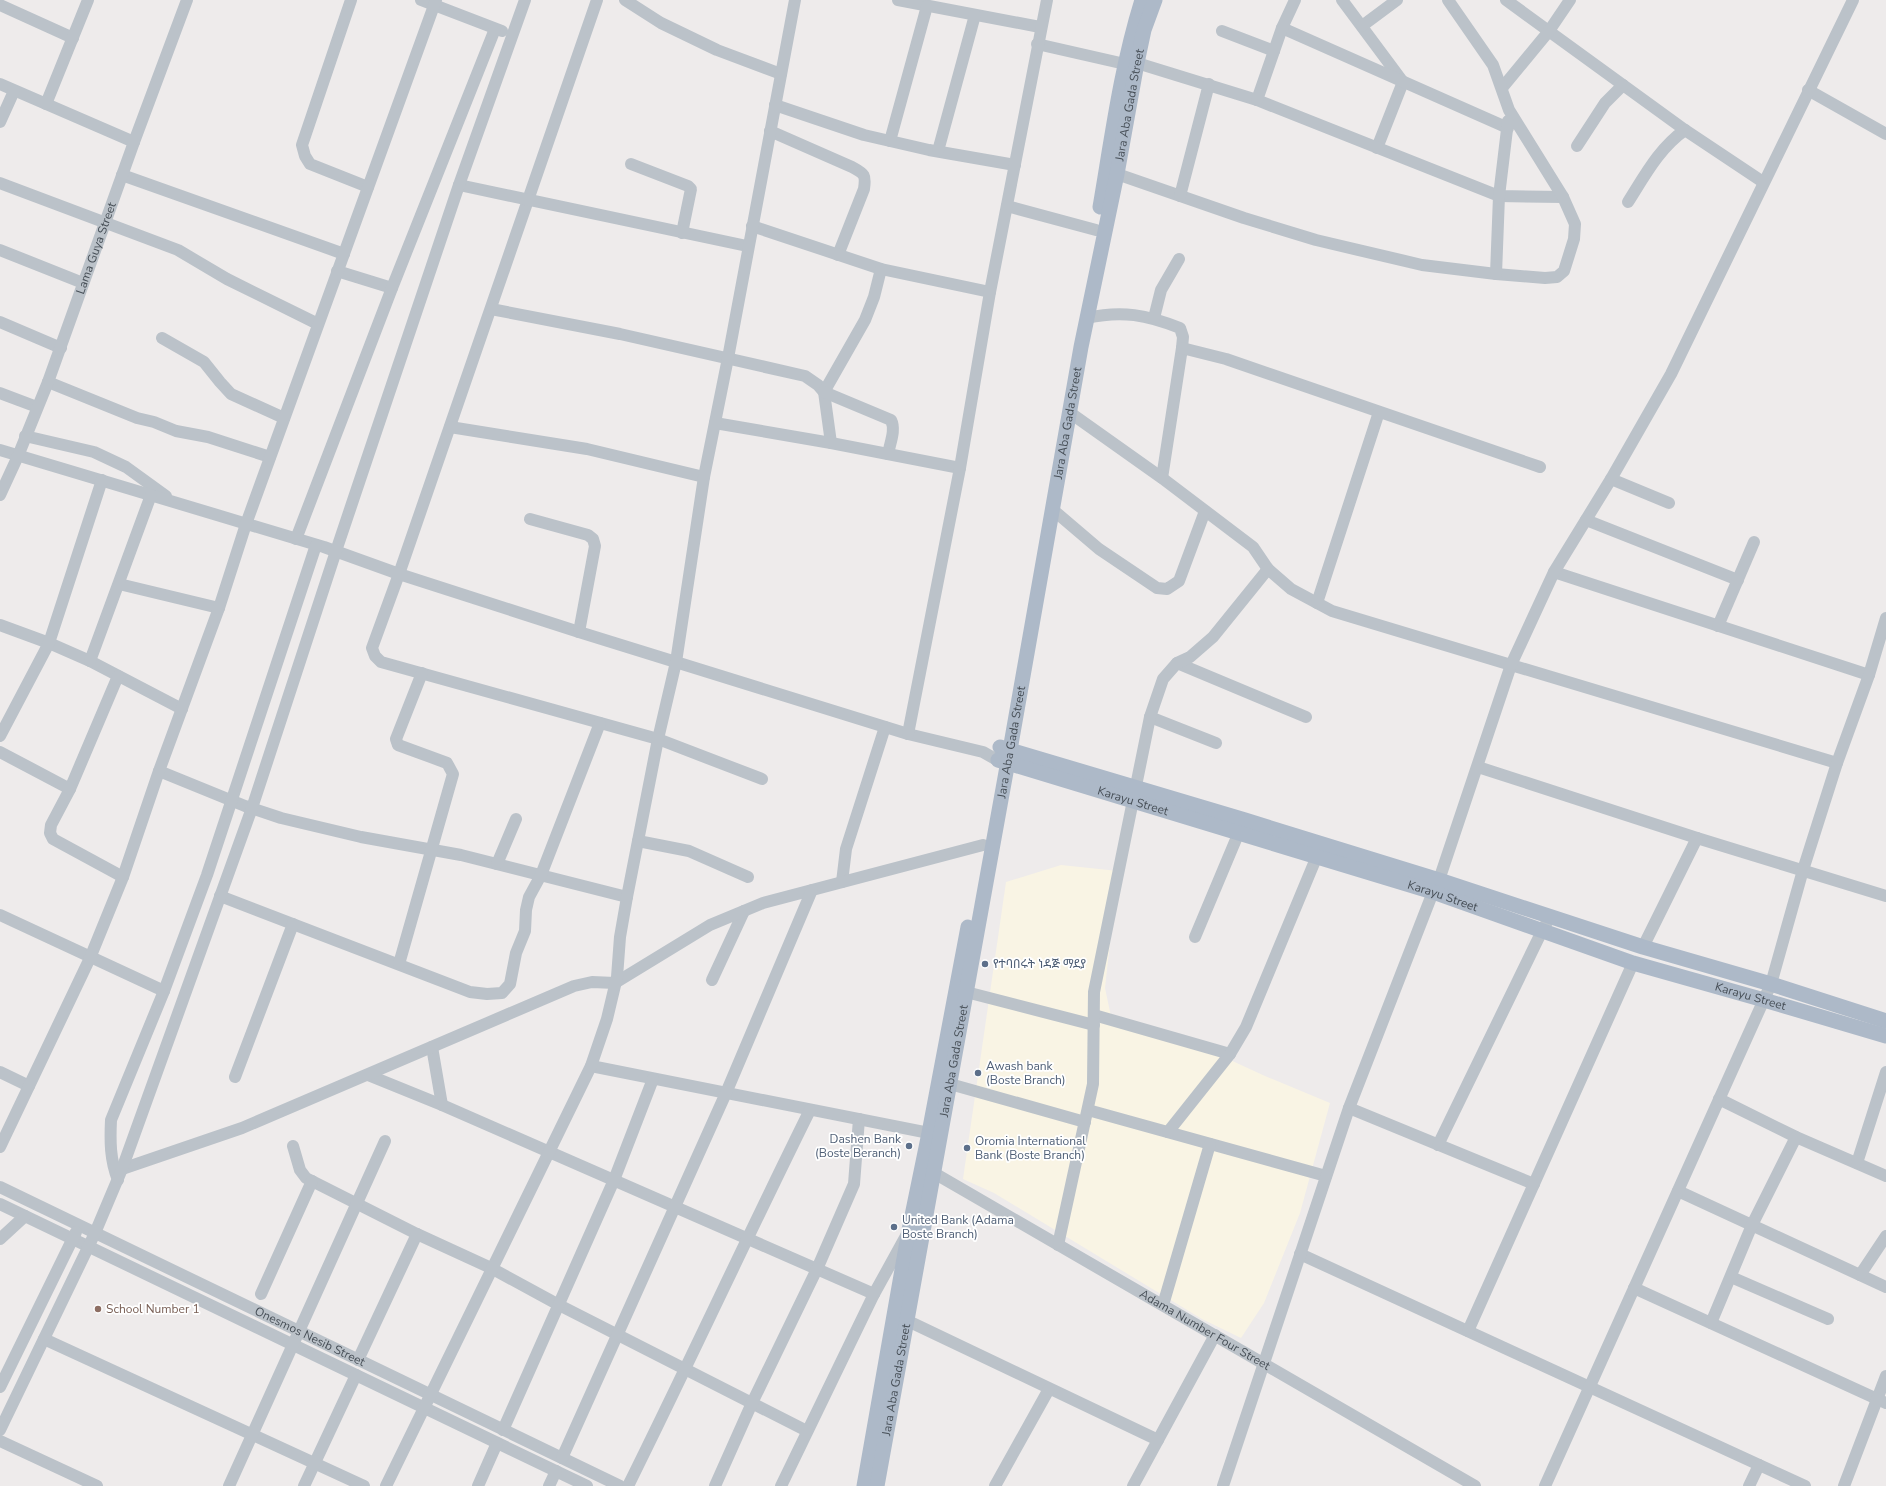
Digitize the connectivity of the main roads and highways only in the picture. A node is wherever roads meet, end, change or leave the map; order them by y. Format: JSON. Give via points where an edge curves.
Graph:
{"nodes":[{"id":1,"x":1142,"y":0,"type":"edge"},
{"id":2,"x":1155,"y":0,"type":"edge"},
{"id":3,"x":1131,"y":63,"type":"junction"},
{"id":4,"x":1004,"y":755,"type":"junction"},
{"id":5,"x":1242,"y":826,"type":"junction"},
{"id":6,"x":1436,"y":886,"type":"junction"},
{"id":7,"x":1886,"y":1021,"type":"edge"},
{"id":8,"x":1886,"y":1036,"type":"edge"},
{"id":9,"x":864,"y":1486,"type":"edge"},
{"id":10,"x":877,"y":1486,"type":"edge"}],
"edges":[{"from":1,"to":3,"type":"main road","name":"Jara Aba Gada Street","via":[[1131,32]]},
{"from":2,"to":3,"type":"main road","name":"Jara Aba Gada Street"},
{"from":3,"to":4,"type":"main road","name":"Jara Aba Gada Street","via":[[1096,230]]},
{"from":3,"to":4,"type":"main road","name":"Jara Aba Gada Street","via":[[1117,174]]},
{"from":4,"to":5,"type":"main road","name":"Karayu Street"},
{"from":4,"to":9,"type":"main road","name":"Jara Aba Gada Street","via":[[983,845],[930,1133],[909,1230]]},
{"from":4,"to":10,"type":"main road","name":"Jara Aba Gada Street","via":[[966,992]]},
{"from":5,"to":6,"type":"main road","name":"Karayu Street"},
{"from":5,"to":6,"type":"main road","name":"Karayu Street","via":[[1317,856]]},
{"from":6,"to":7,"type":"main road","name":"Karayu Street","via":[[1550,917]]},
{"from":6,"to":8,"type":"main road","name":"Karayu Street","via":[[1542,931],[1633,963]]}]}
